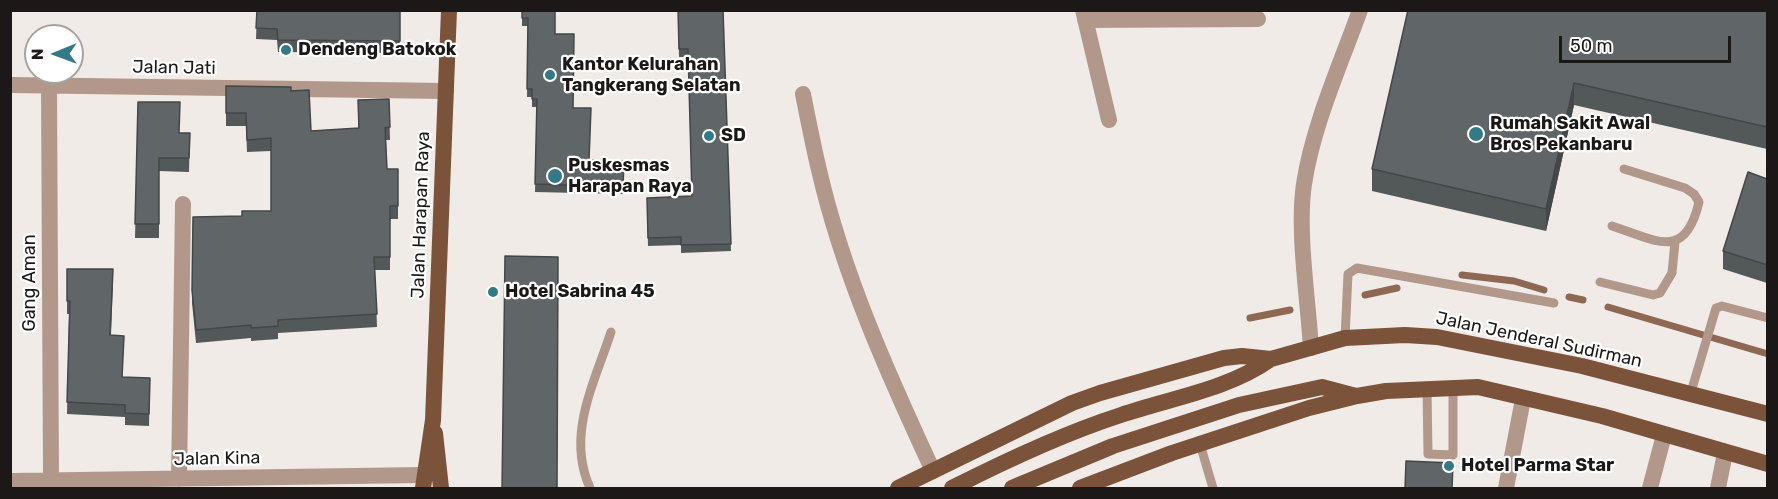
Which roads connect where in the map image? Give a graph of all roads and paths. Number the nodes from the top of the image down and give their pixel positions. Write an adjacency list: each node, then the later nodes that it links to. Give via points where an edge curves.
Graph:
1 (449, 10): 7 (main road, Jalan Harapan Raya)
2 (1360, 10): 19 (street, via 1328,98 1304,183 1302,209)
3 (1084, 15): 4 (street); 9 (street)
4 (1258, 19)
5 (10, 85): 6 (street, Jalan Jati)
6 (49, 86): 7 (street, Jalan Jati); 34 (street, Gang Aman)
7 (446, 91): 27 (main road, Jalan Harapan Raya)
8 (803, 94): 32 (street, via 819,172 847,264 890,378)
9 (1108, 120)
10 (1624, 169): 13 (lane, via 1694,194 1699,202 1693,227)
11 (183, 204): 33 (street)
12 (1612, 226): 13 (lane, via 1654,240)
13 (1675, 242): 14 (lane, via 1672,273 1660,293 1653,295)
14 (1600, 282)
15 (1554, 303): 18 (lane, via 1357,268 1348,274)
16 (1767, 318): 23 (lane, via 1722,306 1716,309)
17 (611, 332): 39 (lane, via 580,425 583,472)
18 (1345, 338): 19 (main road, Jalan Jenderal Sudirman); 23 (main road, Jalan Jenderal Sudirman, via 1405,334 1476,343)
19 (1311, 348): 20 (main road, Jalan Jenderal Sudirman)
20 (1271, 359): 32 (main road, Jalan Jenderal Sudirman, via 1232,356 1100,393 1049,413); 41 (main road, via 1230,382 1075,431)
21 (1453, 388): 22 (main road); 22 (lane, via 1453,455 1428,454); 25 (main road, via 1478,387)
22 (1428, 389): 24 (main road)
23 (1691, 392): 26 (main road, Jalan Jenderal Sudirman)
24 (1357, 396): 29 (main road); 42 (main road, via 1322,387 1239,405 1113,446)
25 (1523, 399): 28 (main road, via 1602,416); 45 (street)
26 (1767, 414)
27 (433, 420): 36 (main road, Jalan Harapan Raya); 38 (main road, Jalan Harapan Raya)
28 (1664, 435): 30 (main road); 46 (street)
29 (1200, 444): 43 (main road); 44 (lane)
30 (1725, 453): 31 (main road); 47 (street)
31 (1767, 464)
32 (933, 471): 40 (main road, Jalan Jenderal Sudirman)
33 (179, 479): 36 (street, Jalan Kina); 37 (street, Jalan Kina)
34 (51, 480): 35 (street, Jalan Kina); 37 (street, Jalan Kina)
35 (10, 481)
36 (423, 482)
37 (68, 485)
38 (441, 489)
39 (590, 489)
40 (898, 489)
41 (952, 489)
42 (1012, 489)
43 (1080, 489)
44 (1213, 489)
45 (1506, 489)
46 (1650, 489)
47 (1718, 489)

